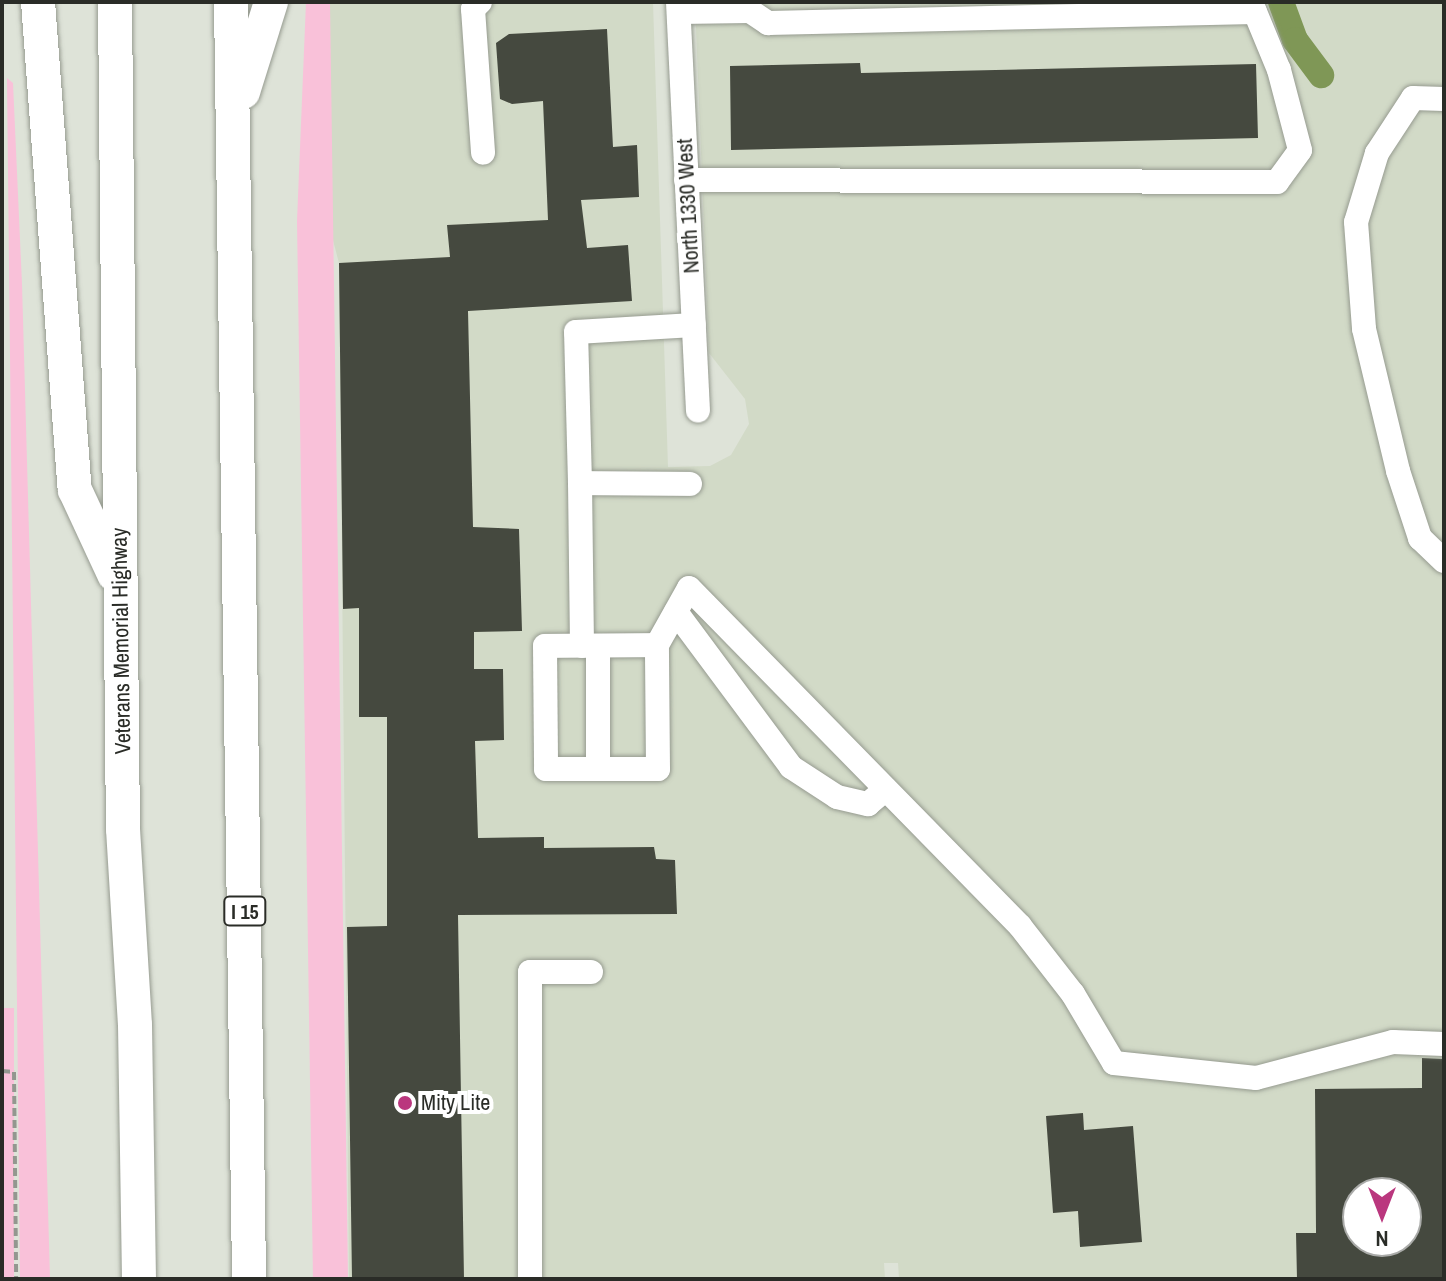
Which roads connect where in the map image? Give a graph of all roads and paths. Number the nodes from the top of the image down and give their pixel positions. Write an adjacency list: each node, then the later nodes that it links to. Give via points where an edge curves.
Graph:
1 (38, 2): 18 (highway, via 75,490)
2 (115, 2): 18 (highway, Veterans Memorial Highway)
3 (231, 2): 10 (highway, I 15)
4 (271, 2): 10 (highway)
5 (480, 2): 11 (street, via 473,9)
6 (678, 7): 7 (street); 12 (street, North 1330 West)
7 (754, 7): 8 (street, via 768,23)
8 (1253, 7): 12 (street, via 1279,70 1300,150 1277,182)
9 (1444, 99): 17 (street, via 1413,98 1377,153 1356,222 1364,329 1398,471 1420,538)
10 (235, 119): 29 (highway, I 15)
11 (483, 153)
12 (686, 180): 13 (street, North 1330 West)
13 (694, 325): 14 (street, North 1330 West); 15 (street, via 576,332)
14 (698, 411)
15 (580, 483): 16 (street); 21 (street)
16 (690, 484)
17 (1444, 561)
18 (120, 585): 28 (highway, Veterans Memorial Highway)
19 (676, 612): 20 (street); 23 (street, via 791,767 837,797 868,804); 23 (street, via 689,588)
20 (657, 645): 21 (street); 22 (street, via 658,769)
21 (590, 646): 22 (street); 22 (street, via 545,646 546,769)
22 (598, 769)
23 (886, 789): 25 (street, via 1020,926 1073,994 1114,1063 1256,1078 1393,1042)
24 (591, 972): 30 (street, via 530,972)
25 (1444, 1044)
26 (2, 1071): 27 (path, via 14,1072)
27 (16, 1279)
28 (139, 1279)
29 (249, 1279)
30 (530, 1279)

